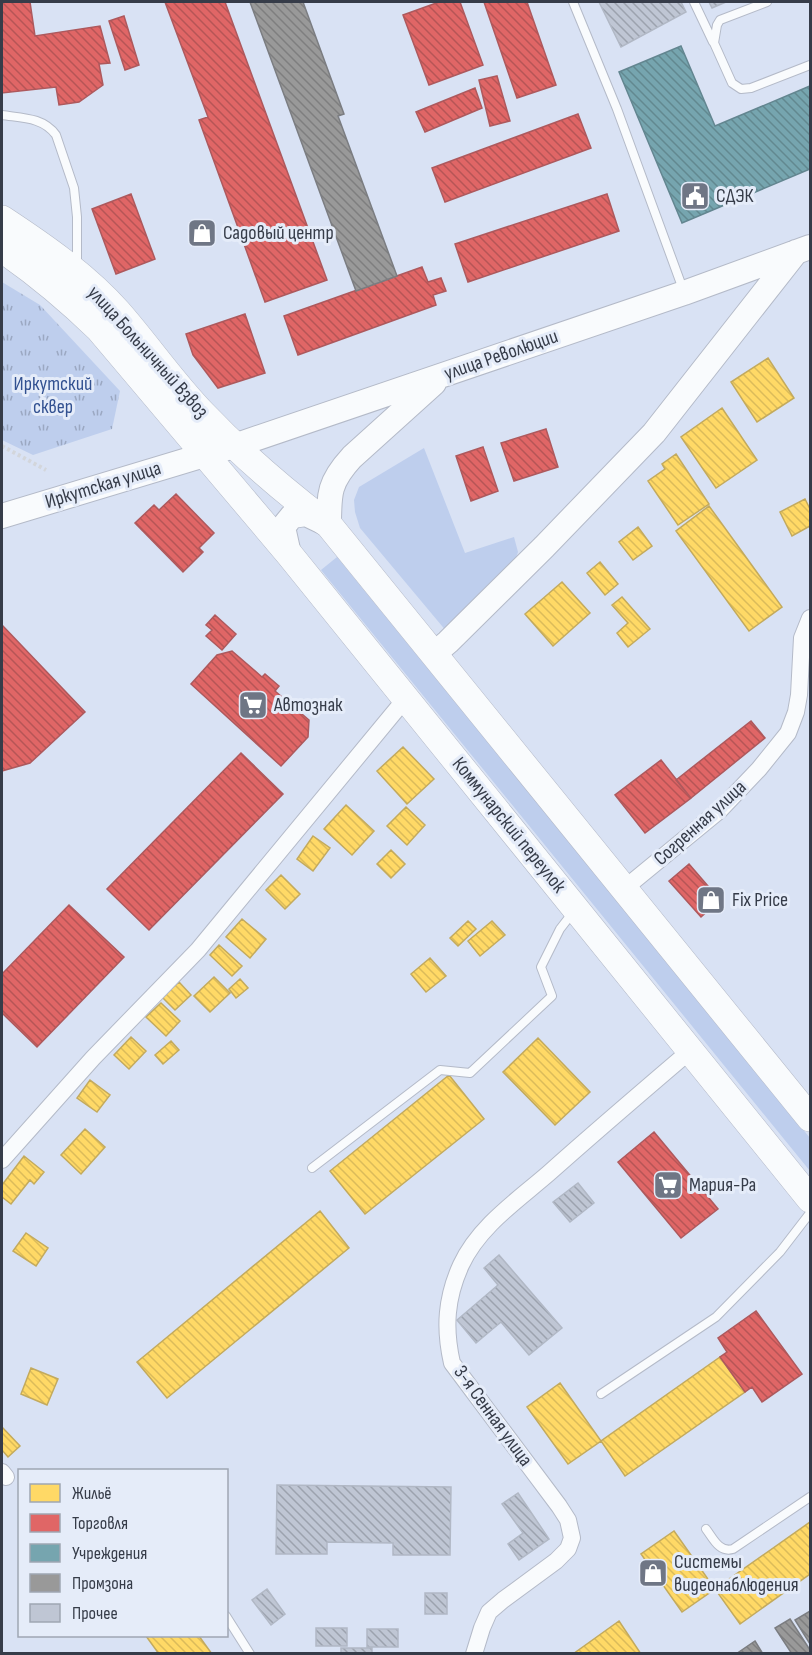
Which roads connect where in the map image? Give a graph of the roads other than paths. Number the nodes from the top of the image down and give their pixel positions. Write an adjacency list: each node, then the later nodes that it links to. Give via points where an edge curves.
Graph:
1 (573, 2): 11 (lane)
2 (694, 2): 4 (lane)
3 (767, 2): 4 (lane, via 720,20 715,32)
4 (716, 47): 5 (lane, via 732,83 741,89)
5 (810, 65)
6 (2, 115): 10 (lane, via 40,122 56,135 74,188)
7 (2, 219): 10 (main road, улица Больничный Взвоз)
8 (2, 249): 14 (main road, улица Больничный Взвоз, via 66,297 99,329)
9 (803, 250): 11 (main road, улица Революции); 19 (main road, улица Революции, via 654,434)
10 (78, 273): 13 (main road, улица Больничный Взвоз, via 117,311)
11 (684, 293): 12 (main road, улица Революции)
12 (442, 375): 13 (main road, улица Революции); 16 (main road, via 340,469 331,486)
13 (234, 446): 14 (main road, улица Революции); 16 (main road)
14 (204, 454): 15 (main road, Иркутская улица); 17 (main road, Коммунарский переулок)
15 (2, 516)
16 (329, 525): 17 (main road, via 306,514 292,516 283,527); 19 (main road)
17 (290, 554): 20 (main road, Коммунарский переулок)
18 (810, 618): 21 (street, Согренная улица, via 802,638 799,695 788,733 720,810)
19 (434, 654): 21 (main road)
20 (406, 698): 22 (main road, Коммунарский переулок); 25 (street, via 198,950 93,1058)
21 (625, 888): 24 (main road)
22 (576, 909): 23 (main road, Коммунарский переулок); 26 (lane, via 560,929 541,967 552,996 470,1073 440,1070)
23 (691, 1050): 27 (main road, Коммунарский переулок); 34 (street, 3-я Сенная улица, via 479,1236 451,1290 446,1320 452,1363 559,1506 568,1520 572,1538 556,1561 489,1612)
24 (810, 1118)
25 (2, 1160)
26 (312, 1168)
27 (810, 1198)
28 (810, 1213): 29 (lane, via 780,1252 716,1317)
29 (602, 1394)
30 (810, 1497): 31 (lane, via 727,1551)
31 (706, 1529)
32 (228, 1619): 33 (lane)
33 (250, 1653)
34 (474, 1653)

